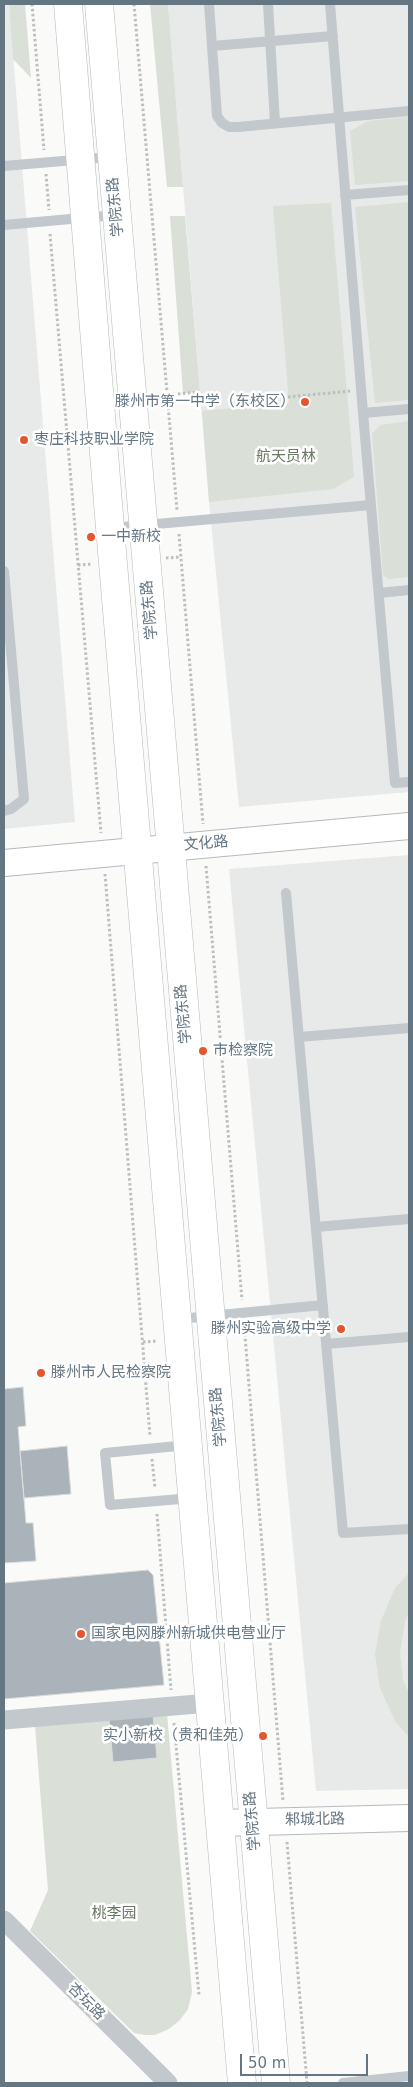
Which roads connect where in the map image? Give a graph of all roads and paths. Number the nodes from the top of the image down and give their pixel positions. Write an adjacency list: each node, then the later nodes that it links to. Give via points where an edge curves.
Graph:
1 (32, 4): 16 (path)
2 (68, 4): 15 (main road, 学院东路)
3 (100, 4): 14 (main road, 学院东路)
4 (134, 4): 26 (path)
5 (209, 4): 10 (lane)
6 (268, 4): 9 (lane)
7 (330, 4): 8 (lane)
8 (333, 36): 9 (lane); 12 (lane)
9 (271, 41): 10 (lane); 13 (lane)
10 (212, 46): 13 (lane, via 217,116 222,123 238,127)
11 (409, 111): 12 (lane)
12 (339, 117): 13 (lane); 19 (lane)
13 (275, 123)
14 (112, 157): 15 (lane); 20 (main road, 学院东路)
15 (81, 159): 16 (lane); 21 (main road, 学院东路)
16 (45, 162): 17 (lane); 22 (path)
17 (4, 166)
18 (409, 190): 19 (lane)
19 (345, 195): 24 (lane)
20 (117, 214): 21 (lane); 28 (main road, 学院东路)
21 (85, 218): 22 (lane); 34 (main road, 学院东路)
22 (49, 220): 23 (lane); 45 (path)
23 (4, 224)
24 (362, 390): 27 (path); 30 (lane)
25 (200, 392): 26 (path)
26 (167, 395): 28 (path); 32 (path)
27 (288, 396)
28 (133, 398): 33 (main road, 学院东路)
29 (409, 409): 30 (lane)
30 (363, 413): 31 (lane)
31 (372, 505): 32 (lane); 37 (lane)
32 (178, 522): 33 (lane); 42 (path)
33 (142, 526): 34 (lane); 43 (main road, 学院东路)
34 (110, 528): 44 (main road, 学院东路)
35 (4, 571): 38 (lane)
36 (409, 590): 37 (lane)
37 (379, 593): 39 (lane, via 395,783)
38 (5, 598): 40 (lane, via 24,799)
39 (409, 782)
40 (4, 811)
41 (409, 826): 42 (street, 文化路)
42 (204, 844): 43 (street, 文化路); 53 (path)
43 (170, 847): 44 (street, 文化路); 54 (main road, 学院东路)
44 (137, 850): 45 (street, 文化路); 55 (main road, 学院东路)
45 (103, 853): 46 (street, 文化路); 59 (path)
46 (4, 863)
47 (286, 893): 49 (lane)
48 (409, 1028): 49 (lane)
49 (299, 1038): 51 (lane)
50 (409, 1219): 51 (lane)
51 (316, 1226): 52 (lane)
52 (322, 1305): 53 (lane); 57 (lane)
53 (243, 1312): 54 (lane); 67 (path)
54 (210, 1316): 55 (lane); 68 (main road, 学院东路)
55 (178, 1319): 58 (main road, 学院东路)
56 (409, 1338): 57 (lane)
57 (326, 1344): 62 (lane, via 343,1533)
58 (189, 1445): 59 (lane); 60 (main road, 学院东路)
59 (152, 1449): 61 (path); 61 (lane, via 106,1453 110,1505)
60 (193, 1498): 61 (lane); 63 (main road, 学院东路)
61 (156, 1502): 64 (path)
62 (409, 1529)
63 (210, 1703): 64 (street); 69 (main road, 学院东路)
64 (173, 1707): 65 (street); 71 (path)
65 (4, 1720)
66 (409, 1818): 67 (street, 邾城北路)
67 (285, 1821): 68 (street, 邾城北路); 76 (path)
68 (253, 1822): 69 (street, 邾城北路); 75 (main road, 学院东路)
69 (220, 1823): 74 (main road, 学院东路)
70 (4, 1920): 73 (street, 杏坛路)
71 (199, 1995)
72 (409, 2076): 77 (lane)
73 (168, 2083)
74 (242, 2083)
75 (276, 2083)
76 (307, 2083)
77 (343, 2083)

